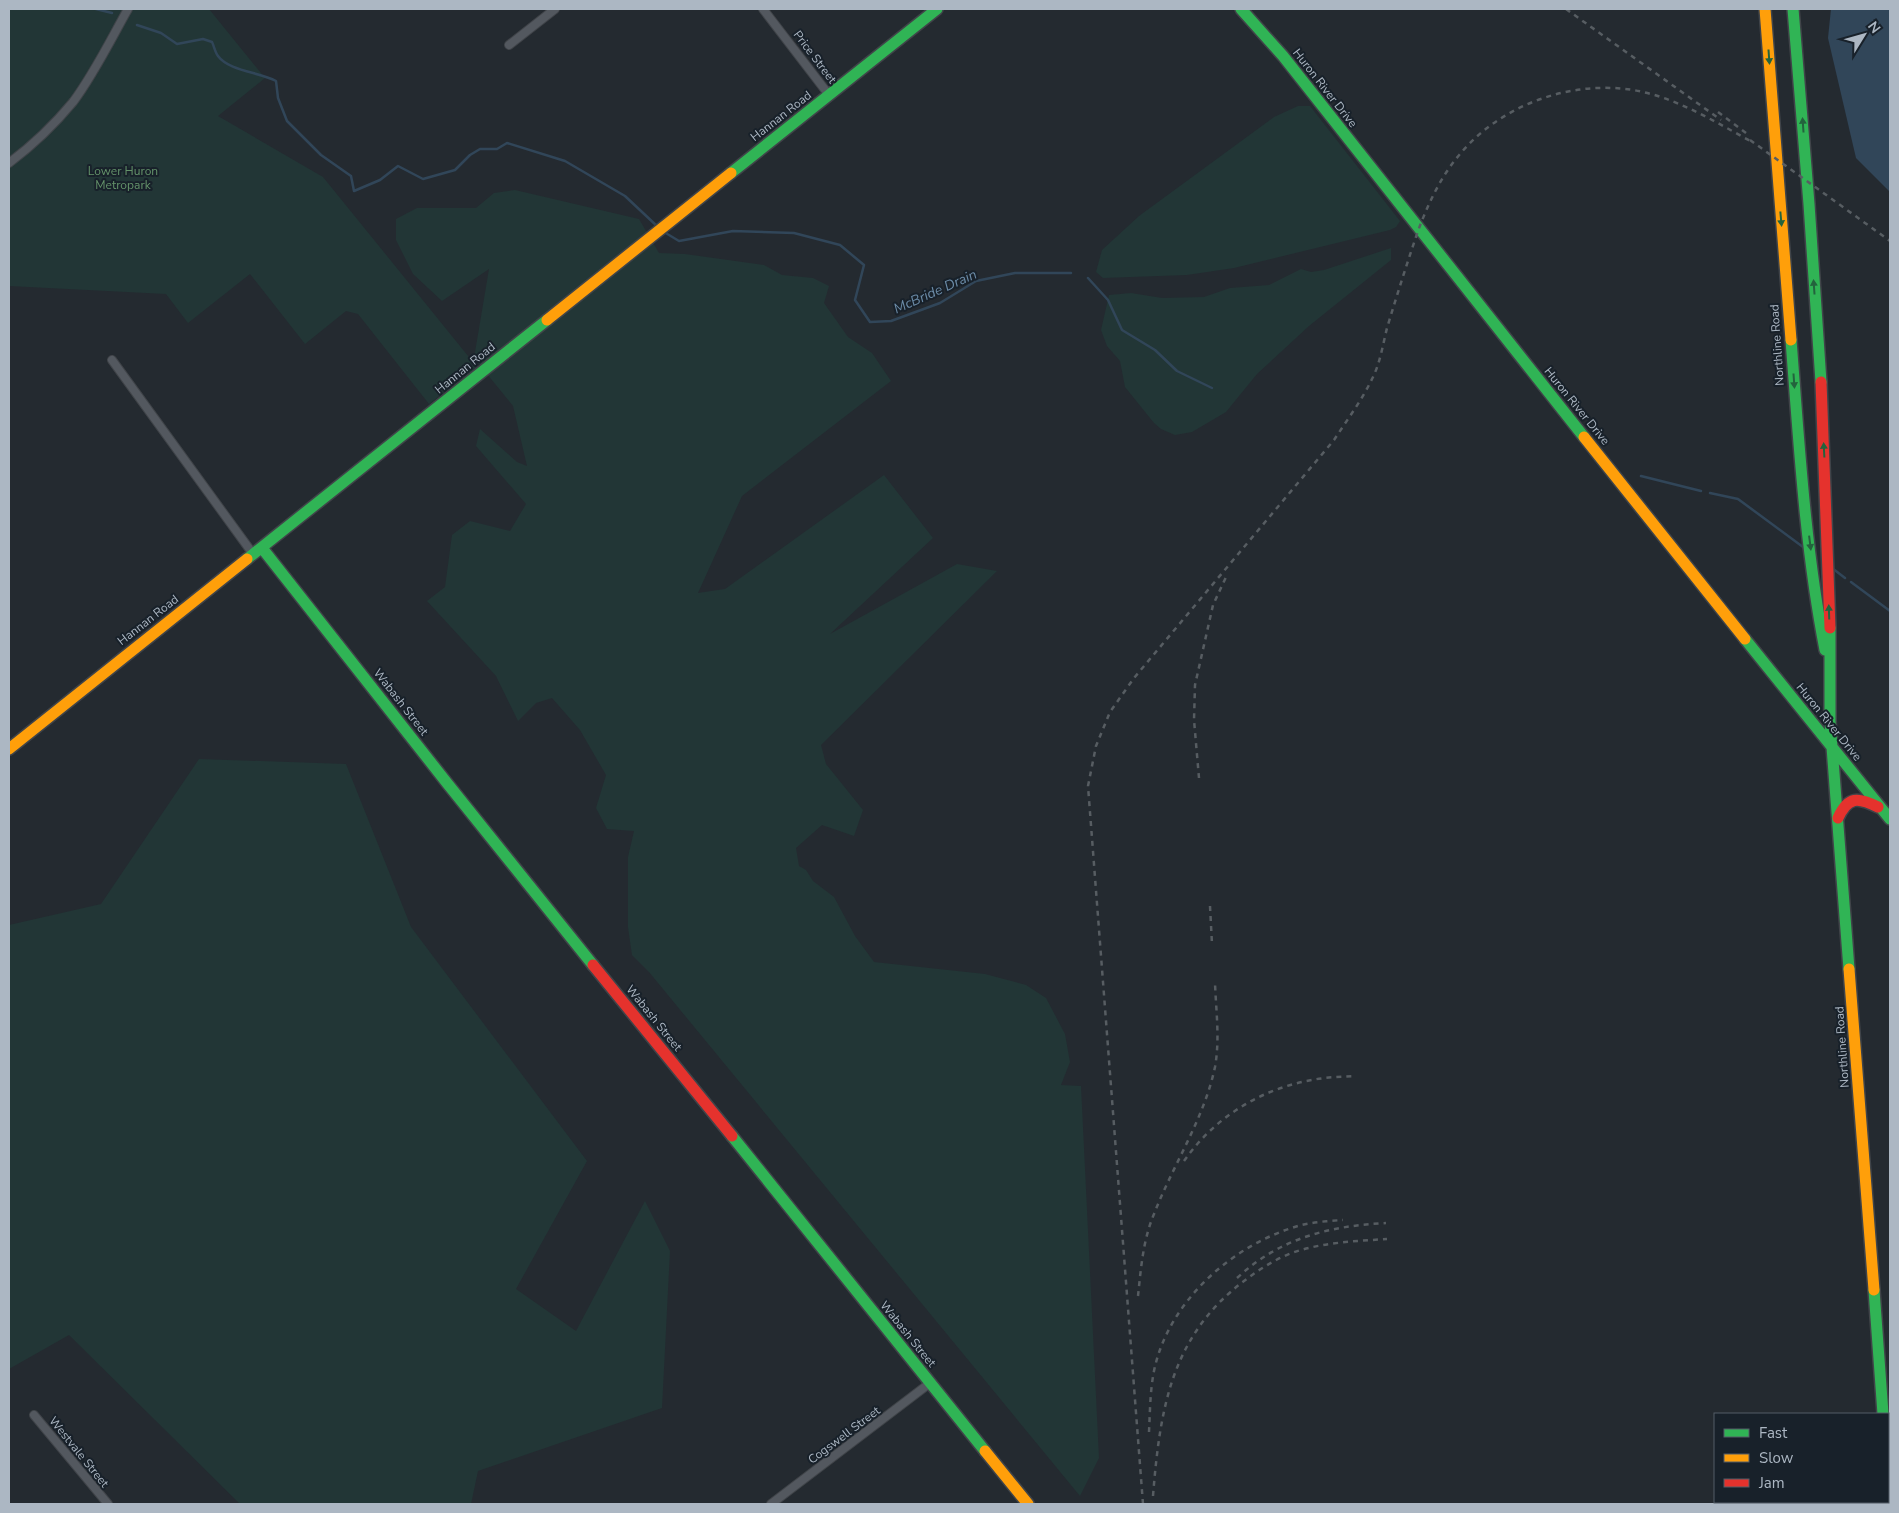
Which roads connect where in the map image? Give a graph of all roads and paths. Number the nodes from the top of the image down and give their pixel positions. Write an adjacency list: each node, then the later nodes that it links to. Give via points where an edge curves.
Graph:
1 (128, 9): 10 (street, via 73,101 49,128)
2 (554, 9): 8 (street)
3 (763, 9): 9 (street, Price Street)
4 (937, 9): 9 (street, Hannan Road)
5 (1242, 9): 14 (street, Huron River Drive, via 1283,56)
6 (1765, 9): 13 (street, Northline Road, one-way to 13, via 1801,469 1819,619)
7 (1793, 9): 13 (street, Northline Road, one-way to 7, via 1824,449 1809,198)
8 (508, 45)
9 (830, 95): 12 (street, Hannan Road)
10 (9, 163)
11 (112, 360): 12 (street, Wabash Street)
12 (257, 551): 15 (street, Hannan Road); 18 (street, Wabash Street)
13 (1831, 678): 14 (street, Northline Road)
14 (1832, 747): 16 (street, Huron River Drive); 17 (street, Northline Road)
15 (9, 748)
16 (1887, 815): 17 (street, via 1858,798 1843,807)
17 (1838, 819): 19 (street, Northline Road)
18 (930, 1383): 24 (street, Cogswell Street); 25 (street, Wabash Street)
19 (1884, 1413)
20 (34, 1414): 23 (street, Westvale Street)
21 (1889, 1486): 22 (street)
22 (1890, 1502)
23 (108, 1504)
24 (771, 1504)
25 (1028, 1504)

